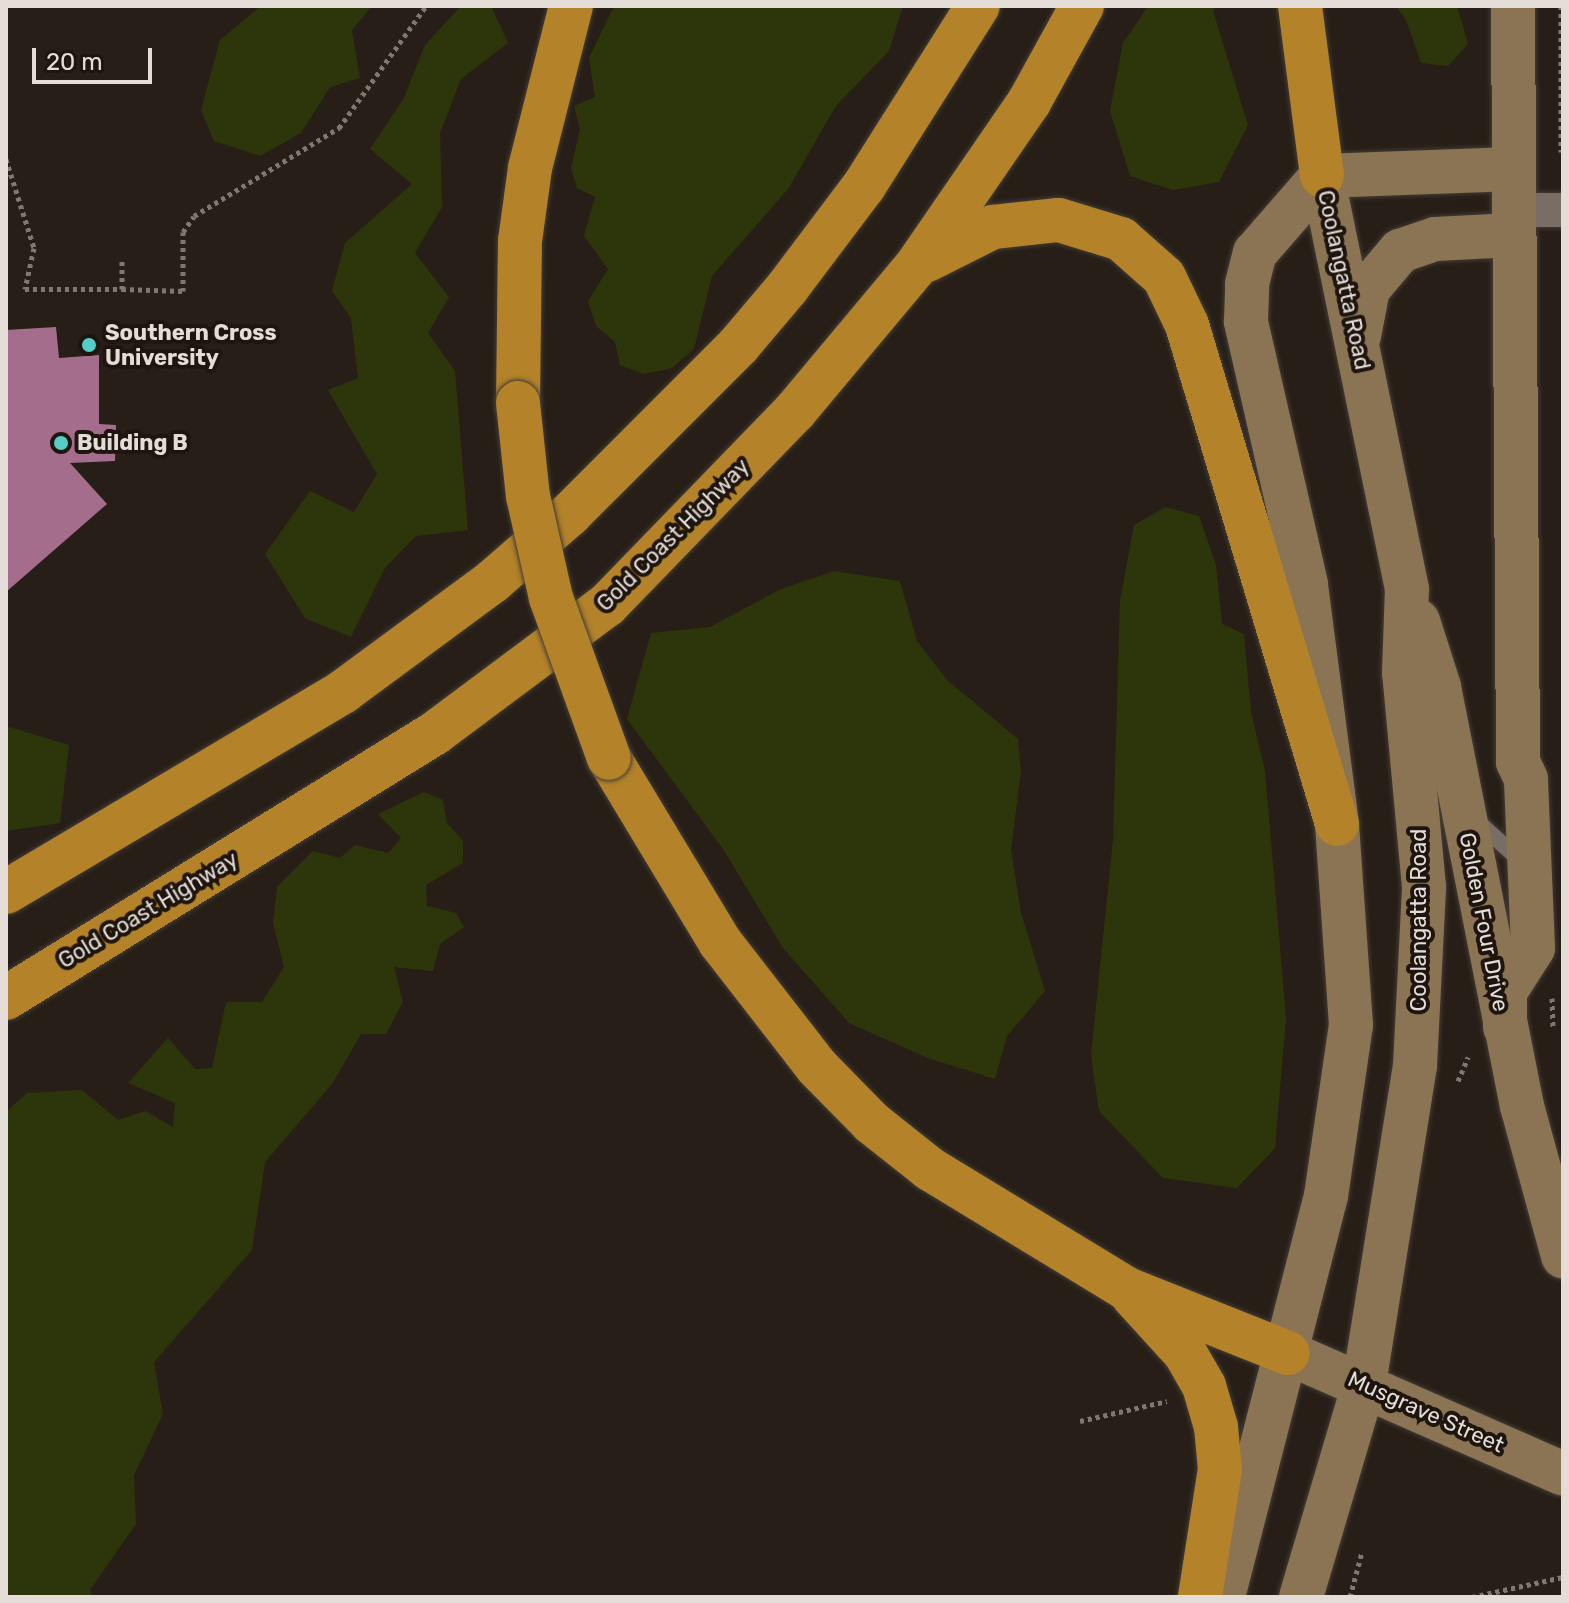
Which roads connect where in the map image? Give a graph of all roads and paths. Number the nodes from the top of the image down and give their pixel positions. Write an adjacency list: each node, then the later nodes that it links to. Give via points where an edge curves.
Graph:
1 (426, 6): 15 (path, via 339,128 194,216 183,232 183,291)
2 (571, 6): 25 (highway, bridge, via 541,109 528,183 518,284 518,403 528,496 551,598 609,758 687,892 817,1067 872,1123 930,1169)
3 (978, 6): 21 (highway, via 864,186 787,288 738,346 570,514 493,581 344,691)
4 (1082, 6): 14 (highway, Gold Coast Highway, via 1029,102)
5 (1300, 6): 10 (highway)
6 (1513, 6): 11 (main road)
7 (1561, 6): 8 (path)
8 (1561, 152)
9 (6, 159): 15 (path, via 34,248 25,289)
10 (1322, 176): 11 (main road); 16 (main road, Coolangatta Road); 19 (main road, Coolangatta Road, via 1255,253 1246,321 1306,584)
11 (1513, 205): 12 (street); 16 (main road, via 1408,246 1392,258 1364,299); 20 (main road, via 1518,762 1526,779)
12 (1563, 210)
13 (122, 261): 15 (path)
14 (917, 265): 19 (highway, via 993,227 1059,220 1121,239 1164,277 1187,325); 22 (highway, Gold Coast Highway, via 795,411 607,605 435,733)
15 (122, 289)
16 (1361, 366): 17 (main road, Coolangatta Road)
17 (1407, 589): 18 (main road, Golden Four Drive, via 1439,687); 27 (main road, Coolangatta Road, via 1404,673 1418,783 1423,974 1413,1081)
18 (1462, 807): 20 (lane); 23 (main road, Golden Four Drive)
19 (1337, 824): 26 (main road, Coolangatta Road, via 1351,1025 1326,1196)
20 (1530, 871): 23 (main road, via 1533,948 1505,992)
21 (6, 892)
22 (6, 998)
23 (1505, 1027): 24 (main road, Golden Four Drive)
24 (1563, 1256)
25 (1127, 1289): 26 (highway); 32 (highway, via 1185,1353 1204,1386 1216,1427 1220,1469)
26 (1288, 1353): 27 (main road, Musgrave Street); 33 (main road, Coolangatta Road)
27 (1364, 1384): 30 (main road, Musgrave Street); 34 (main road, Coolangatta Road)
28 (1180, 1398): 29 (path)
29 (1080, 1421)
30 (1563, 1474)
31 (1563, 1577): 35 (path)
32 (1200, 1597)
33 (1223, 1597)
34 (1301, 1597)
35 (1472, 1597)

